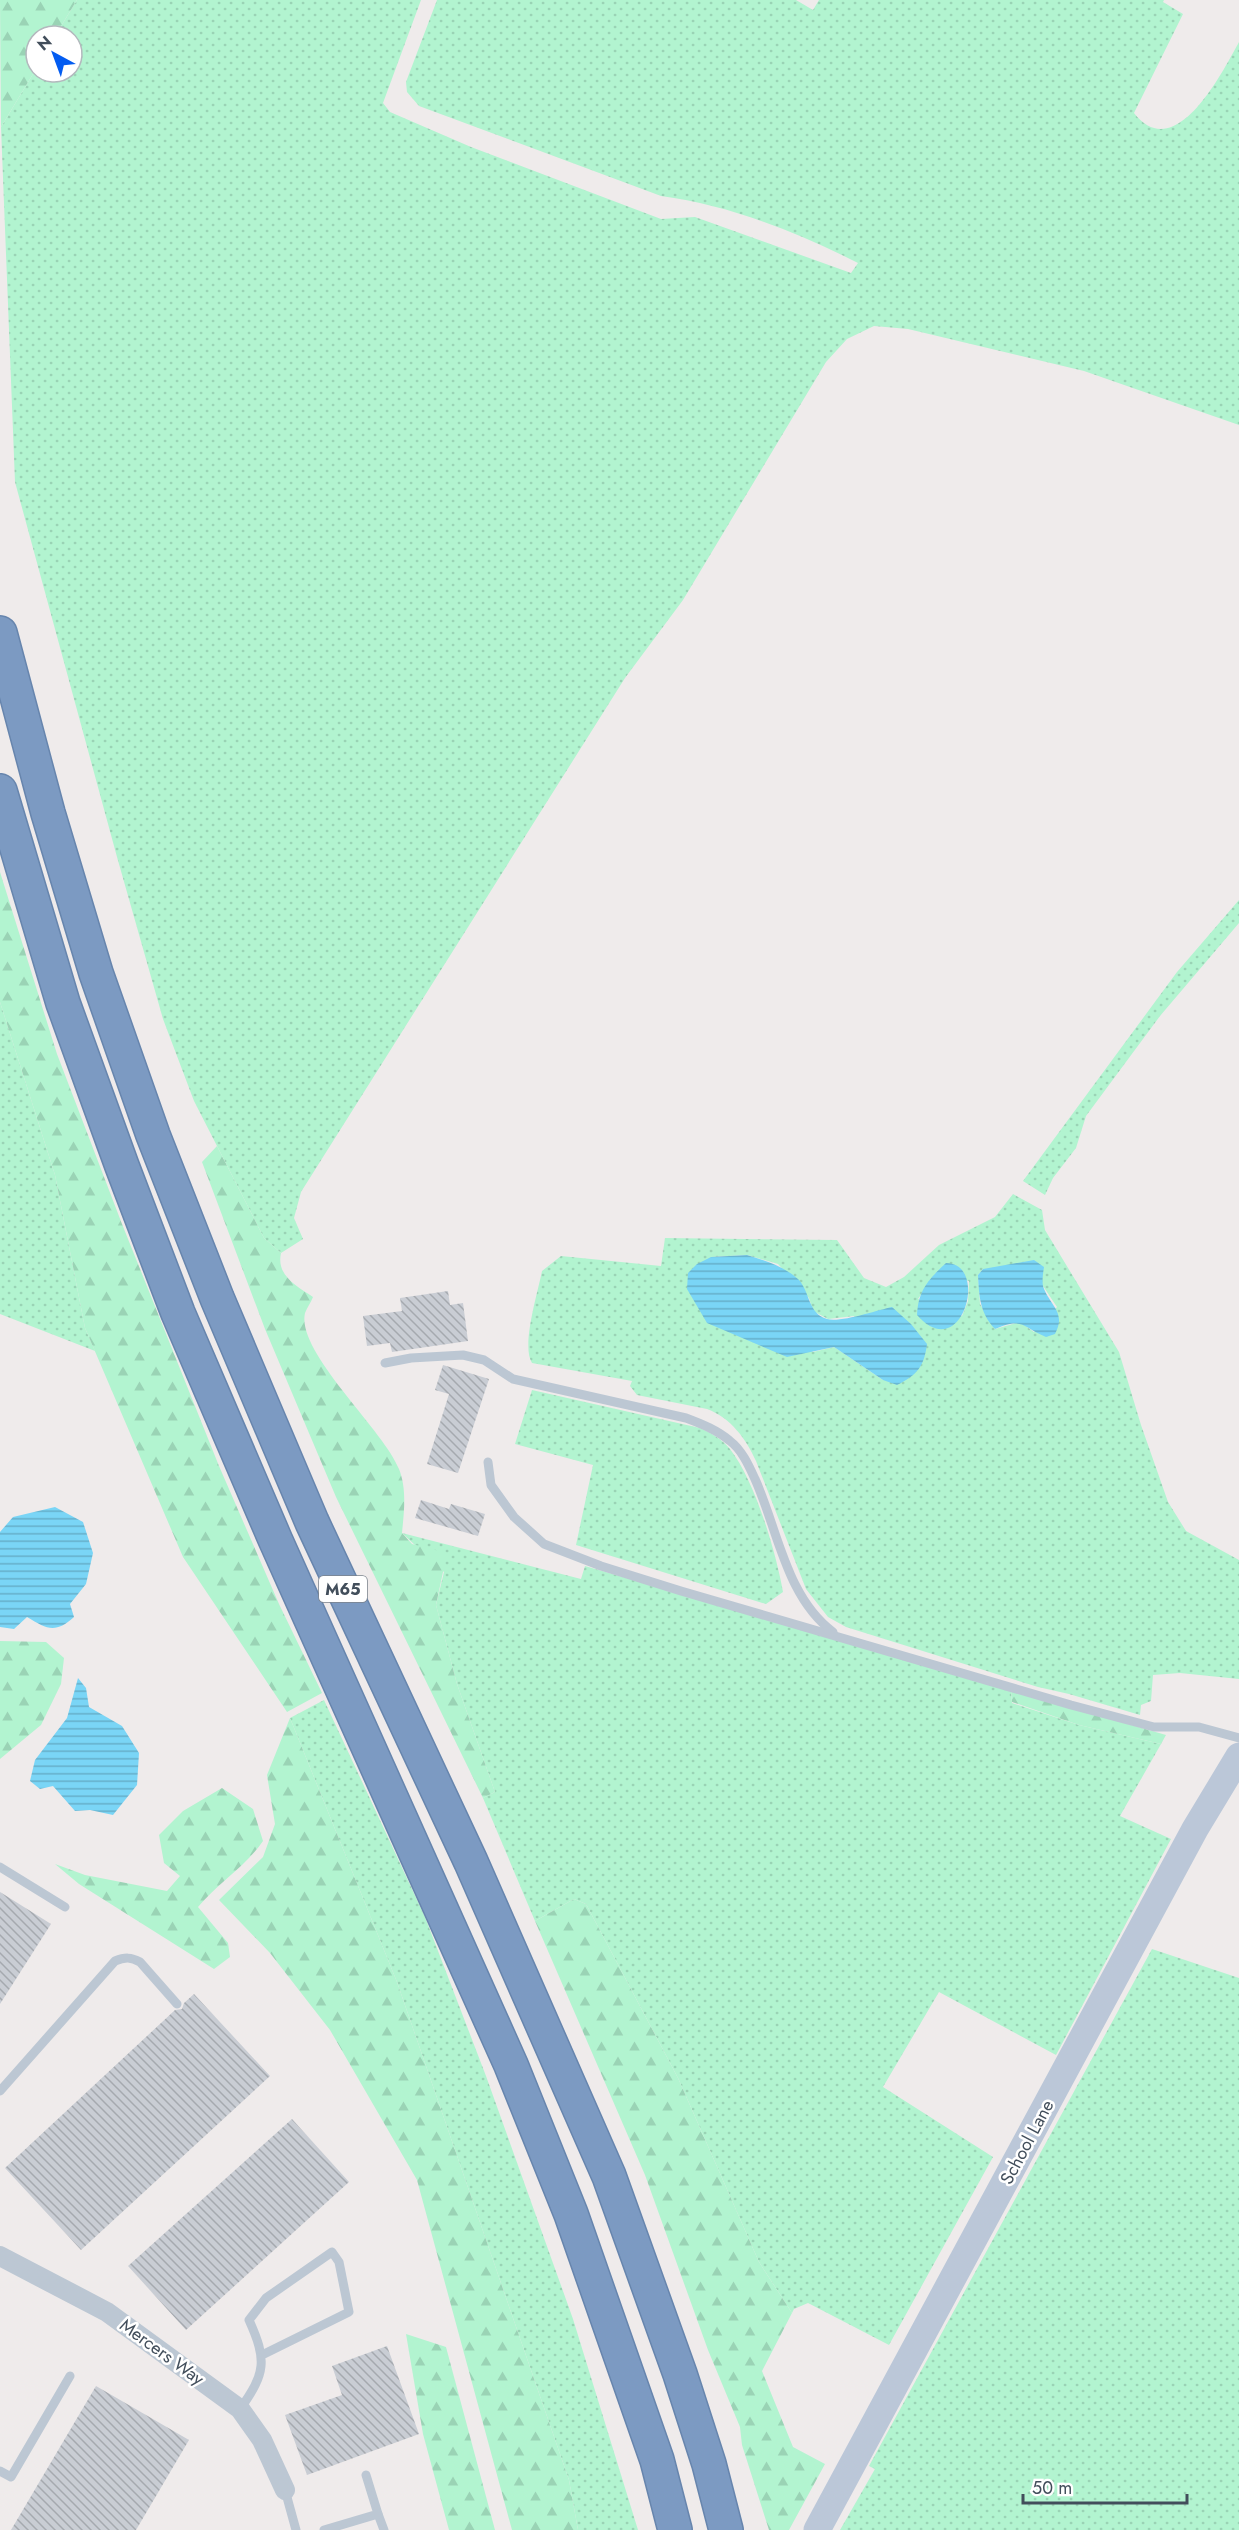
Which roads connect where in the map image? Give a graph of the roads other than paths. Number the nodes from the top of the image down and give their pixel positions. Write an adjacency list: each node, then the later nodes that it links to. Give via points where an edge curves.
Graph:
1 (0, 633): 24 (highway, M65, via 96,974 153,1135 216,1298 312,1522 471,1862 609,2176 680,2374)
2 (0, 791): 23 (highway, M65, via 63,1003 178,1313 511,2065 571,2214 657,2460)
3 (385, 1363): 5 (lane, via 464,1355 484,1360 513,1379 686,1418 713,1428 732,1442 747,1463 796,1586 812,1612)
4 (488, 1462): 5 (lane, via 491,1485 514,1517 544,1544 601,1566)
5 (839, 1637): 6 (lane, via 1154,1727 1199,1727)
6 (1239, 1738)
7 (1239, 1755): 25 (main road, School Lane)
8 (0, 1867): 9 (lane)
9 (65, 1907)
10 (177, 2004): 11 (lane, via 140,1962 115,1960)
11 (0, 2091)
12 (0, 2256): 15 (street, Mercers Way, via 107,2312)
13 (262, 2355): 13 (lane, via 249,2320 266,2298 332,2252 339,2262 350,2312); 15 (lane, via 255,2389)
14 (70, 2376): 16 (lane, via 11,2477)
15 (240, 2409): 18 (street, Mercers Way, via 262,2440)
16 (0, 2470)
17 (366, 2475): 19 (lane)
18 (285, 2490): 20 (lane)
19 (378, 2514): 21 (lane); 22 (lane)
20 (296, 2530)
21 (324, 2530)
22 (384, 2530)
23 (675, 2530)
24 (726, 2530)
25 (817, 2530)

